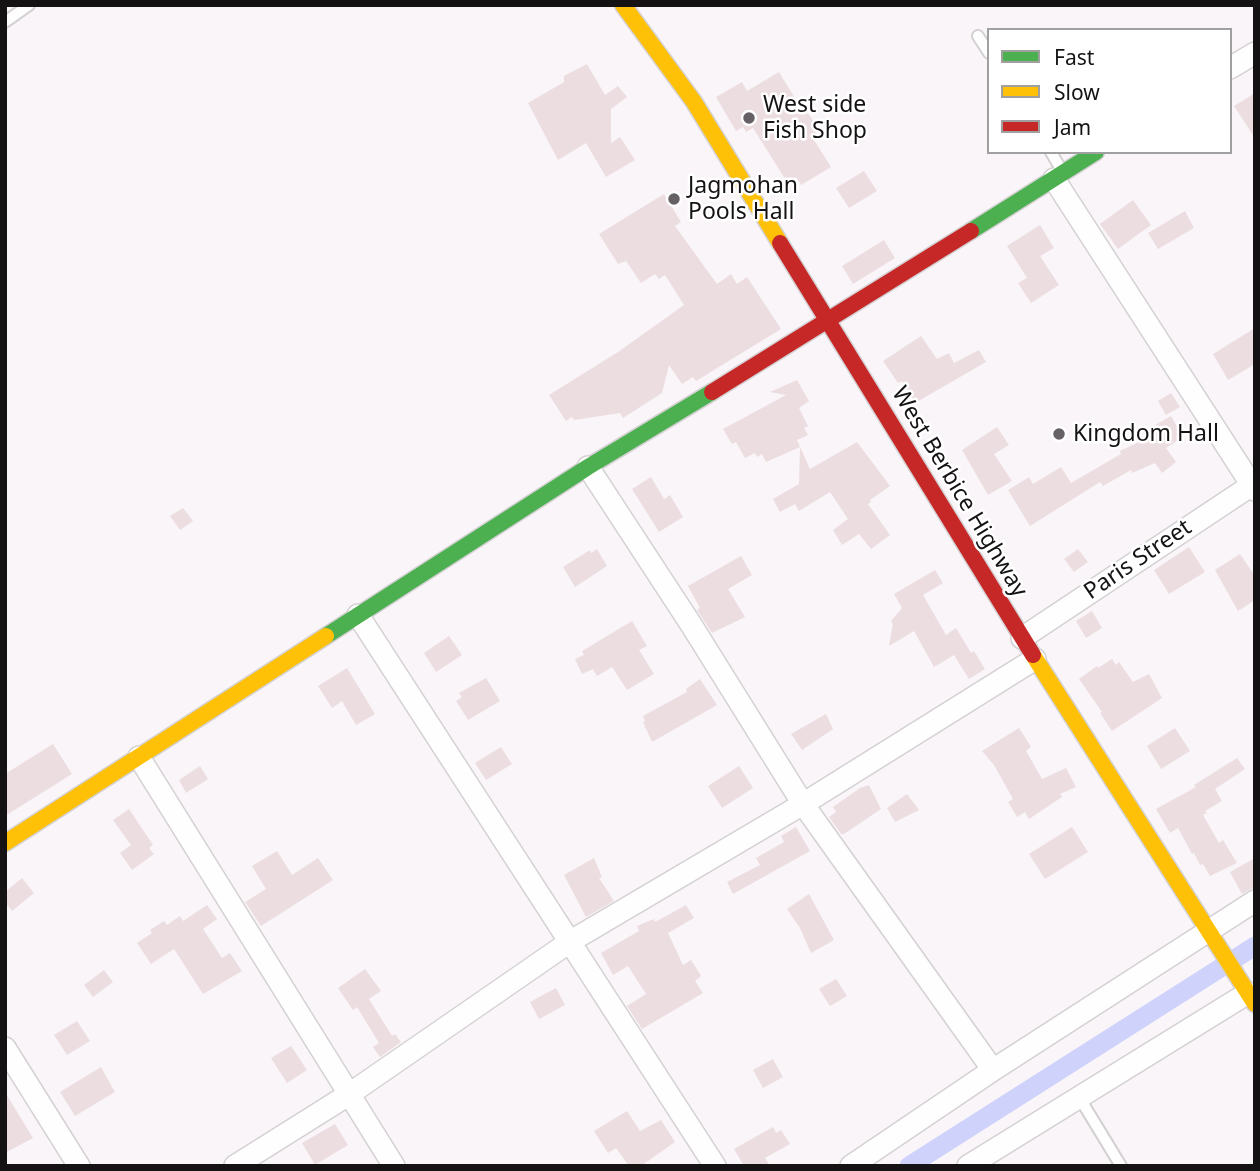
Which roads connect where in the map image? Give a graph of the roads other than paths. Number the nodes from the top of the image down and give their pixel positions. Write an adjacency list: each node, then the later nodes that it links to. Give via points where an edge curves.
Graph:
1 (29, 5): 3 (lane)
2 (622, 5): 11 (street, West Berbice Highway, via 694,102)
3 (5, 22)
4 (978, 36): 5 (lane)
5 (987, 50)
6 (1255, 53): 7 (street)
7 (1232, 67)
8 (1052, 154): 10 (lane)
9 (1093, 154): 10 (street)
10 (1059, 176): 11 (street); 13 (street)
11 (828, 320): 12 (street); 15 (street, West Berbice Highway)
12 (587, 467): 14 (street); 18 (street)
13 (1254, 486): 15 (street, Paris Street)
14 (358, 615): 17 (street); 22 (street)
15 (1022, 638): 16 (street, West Berbice Highway)
16 (1035, 659): 18 (street); 21 (street, West Berbice Highway)
17 (139, 757): 19 (street); 26 (street)
18 (803, 804): 22 (street); 25 (street)
19 (5, 843)
20 (1255, 901): 21 (street)
21 (1208, 931): 23 (street, West Berbice Highway); 25 (street)
22 (571, 941): 26 (street); 31 (street)
23 (1251, 998): 27 (street)
24 (5, 1048): 28 (street)
25 (993, 1070): 32 (street)
26 (348, 1095): 29 (street); 30 (street)
27 (1078, 1097): 33 (street); 34 (lane)
28 (79, 1166)
29 (235, 1166)
30 (394, 1166)
31 (715, 1166)
32 (851, 1166)
33 (968, 1166)
34 (1121, 1166)

